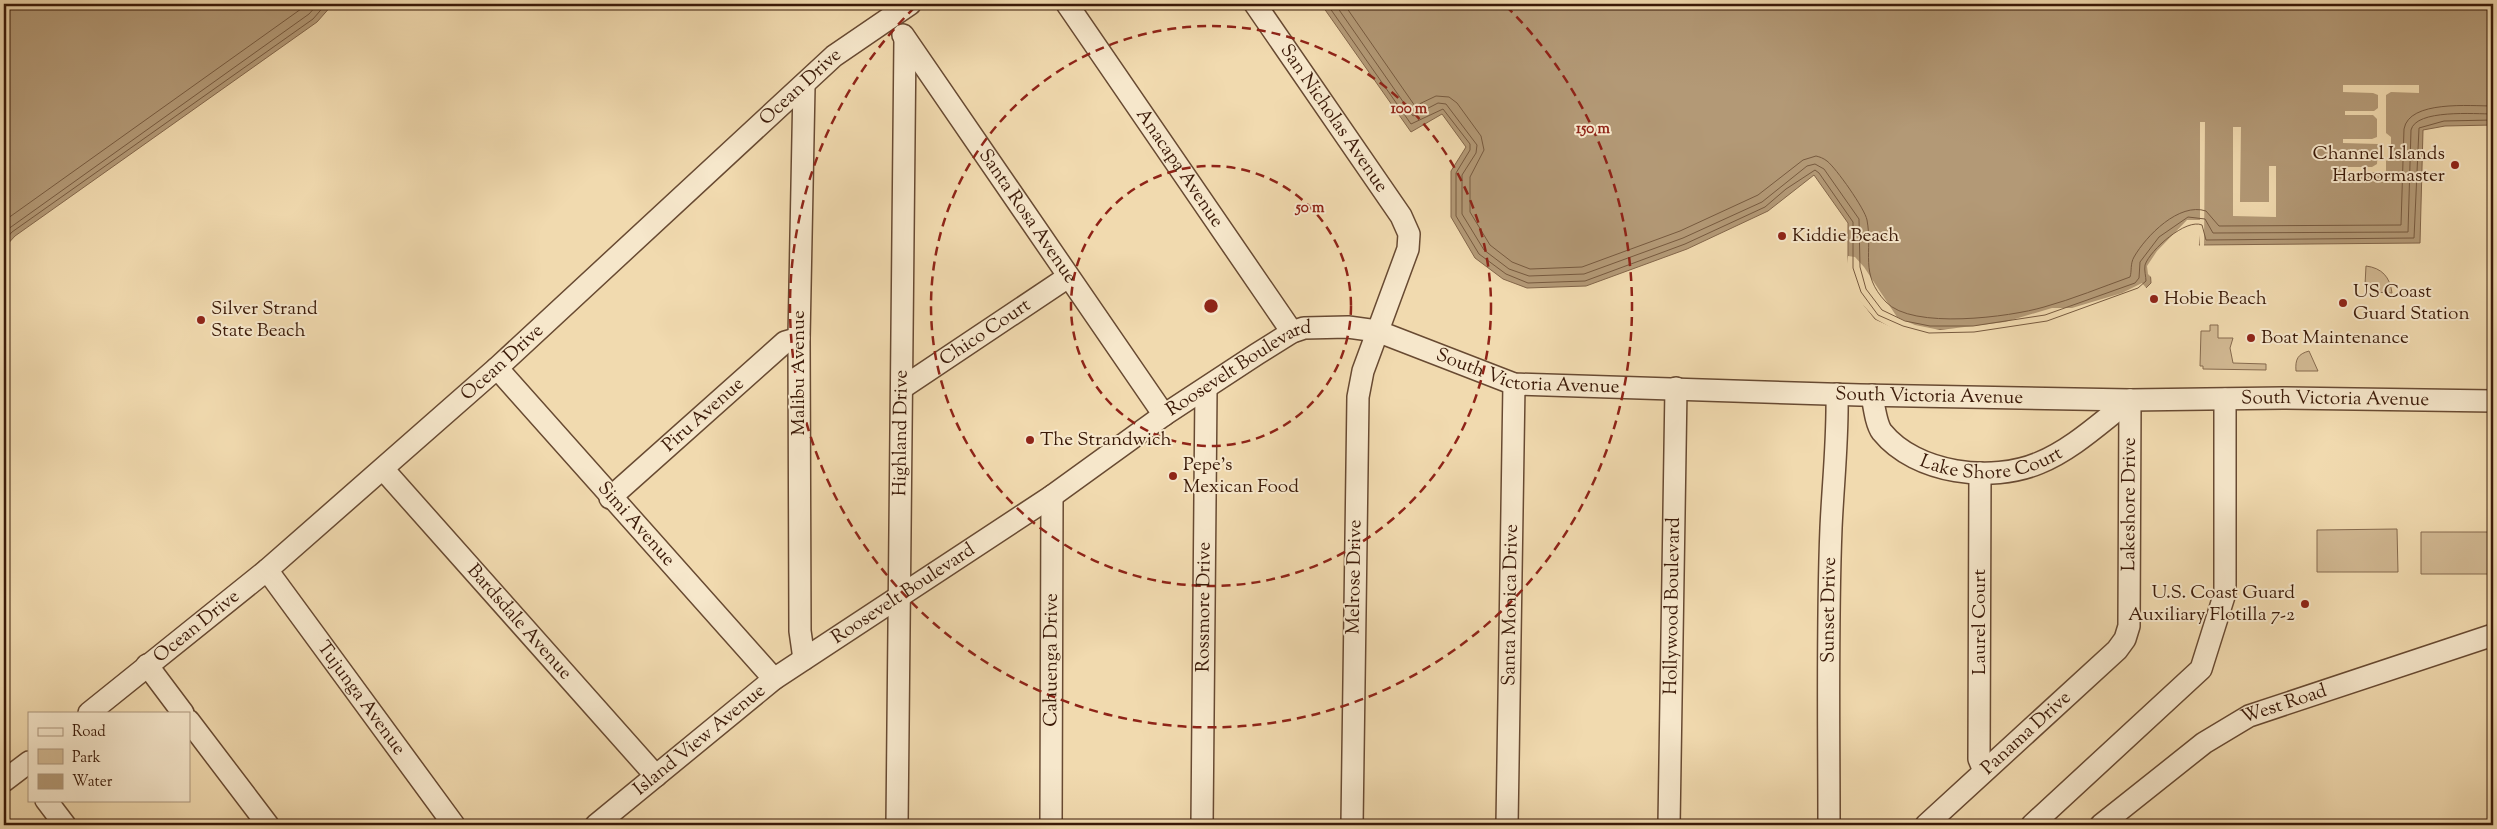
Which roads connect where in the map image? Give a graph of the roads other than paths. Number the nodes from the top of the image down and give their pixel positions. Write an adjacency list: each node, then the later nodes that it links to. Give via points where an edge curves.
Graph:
1 (910, 4): 4 (street, Ocean Drive)
2 (1067, 4): 8 (street, Anacapa Avenue)
3 (1256, 4): 9 (street, San Nicholas Avenue, via 1402,216 1409,234 1402,270)
4 (891, 16): 5 (street, Santa Rosa Avenue); 6 (street, Ocean Drive, via 834,56)
5 (905, 39): 7 (street, Santa Rosa Avenue); 13 (street, Highland Drive)
6 (804, 86): 10 (street, Malibu Avenue); 11 (street, Ocean Drive)
7 (1068, 277): 13 (street, Chico Court); 21 (street, Santa Rosa Avenue)
8 (1292, 332): 9 (street, Roosevelt Boulevard, via 1326,327); 15 (street, Roosevelt Boulevard)
9 (1377, 332): 12 (street, South Victoria Avenue); 48 (street, Melrose Drive, via 1358,397)
10 (799, 338): 25 (street, Piru Avenue, via 785,342); 30 (street, Malibu Avenue, via 800,631)
11 (497, 368): 22 (street, Ocean Drive); 25 (street, Simi Avenue)
12 (1514, 384): 14 (street, South Victoria Avenue); 49 (street, Santa Monica Drive)
13 (902, 388): 27 (street, Highland Drive)
14 (1676, 388): 16 (street, South Victoria Avenue); 50 (street, Hollywood Boulevard)
15 (1206, 389): 21 (street, Roosevelt Boulevard); 47 (street, Rossmore Drive)
16 (1837, 394): 17 (street, South Victoria Avenue); 51 (street, Sunset Drive, via 1829,621)
17 (1872, 395): 19 (street, South Victoria Avenue); 23 (street, Lake Shore Court, via 1881,430 1897,447 1934,464)
18 (2225, 399): 19 (street, South Victoria Avenue); 20 (street, South Victoria Avenue); 53 (street, via 2225,593 2202,669)
19 (2130, 400): 23 (street, Lake Shore Court, via 2076,442 2039,463 2014,470); 29 (street, Lakeshore Drive, via 2129,626)
20 (2493, 401)
21 (1164, 415): 24 (street, Roosevelt Boulevard)
22 (383, 469): 26 (street, Ocean Drive); 38 (street, Bardsdale Avenue)
23 (1980, 473): 37 (street, Laurel Court, via 1979,759)
24 (1052, 496): 27 (street, Roosevelt Boulevard); 46 (street, Cahuenga Drive)
25 (610, 498): 32 (street, Simi Avenue)
26 (267, 570): 31 (street, Ocean Drive); 43 (street, Tujunga Avenue)
27 (900, 597): 30 (street, Roosevelt Boulevard); 45 (street, Highland Drive)
28 (2493, 635): 54 (street, West Road, via 2249,716 2204,743)
29 (2125, 639): 37 (street, Panama Drive)
30 (804, 659): 32 (street, Island View Avenue)
31 (147, 665): 33 (street, Ocean Drive); 34 (street)
32 (774, 679): 38 (street, Island View Avenue)
33 (90, 712)
34 (182, 712)
35 (190, 722): 42 (street)
36 (26, 769): 39 (street)
37 (1984, 771): 52 (street, Panama Drive)
38 (656, 776): 44 (street, Island View Avenue)
39 (4, 782)
40 (48, 802): 41 (street)
41 (65, 825)
42 (268, 825)
43 (454, 825)
44 (596, 825)
45 (897, 825)
46 (1051, 825)
47 (1202, 825)
48 (1352, 825)
49 (1507, 825)
50 (1670, 825)
51 (1829, 825)
52 (1926, 825)
53 (2032, 825)
54 (2101, 825)

